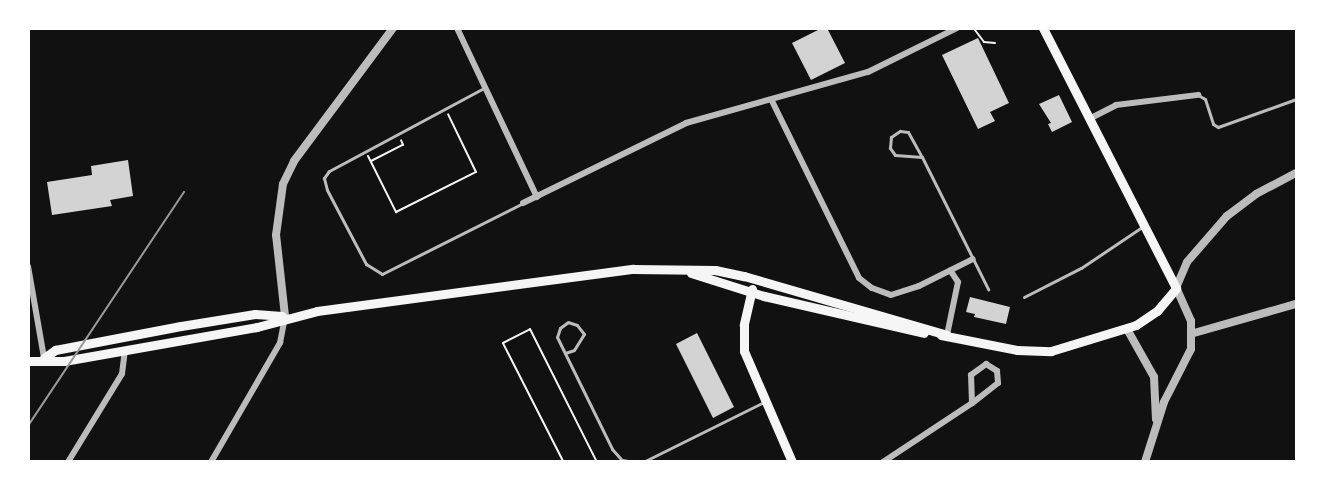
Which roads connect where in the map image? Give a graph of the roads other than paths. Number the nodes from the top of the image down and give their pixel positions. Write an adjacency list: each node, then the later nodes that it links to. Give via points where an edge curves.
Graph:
1 (393, 28): 25 (street, via 294,161 283,184 276,228)
2 (457, 28): 5 (street)
3 (957, 28): 8 (street, via 868,72)
4 (1043, 28): 9 (main road)
5 (483, 89): 12 (street); 13 (lane, via 397,132 324,178 366,264 377,274)
6 (1198, 95): 7 (lane, via 1205,99 1213,123 1220,127); 9 (street, via 1116,105)
7 (1296, 99)
8 (772, 101): 12 (street, via 686,123); 17 (street, via 859,278 891,295)
9 (1091, 118): 14 (main road)
10 (922, 158): 10 (lane, via 908,132 900,131 891,137 890,148 895,155); 15 (lane)
11 (1296, 173): 20 (street, via 1256,194 1227,216 1187,262)
12 (537, 197): 13 (street)
13 (523, 204)
14 (1144, 226): 20 (main road); 23 (lane, via 1082,268)
15 (973, 259): 17 (street); 21 (lane)
16 (28, 266): 31 (street)
17 (950, 270): 28 (street, via 958,282)
18 (689, 272): 19 (main road, via 715,270); 22 (main road); 25 (main road, via 633,269)
19 (755, 278): 22 (main road); 28 (main road)
20 (1176, 288): 26 (main road, via 1157,311); 27 (street)
21 (988, 289)
22 (751, 293): 28 (main road, via 886,326); 33 (main road, via 744,351)
23 (1024, 297)
24 (1296, 304): 27 (street)
25 (285, 316): 29 (main road, via 257,327); 31 (main road, via 255,314 136,334 55,350); 38 (street, via 280,344)
26 (1127, 329): 28 (main road, via 1036,352); 35 (street, via 1154,377)
27 (1194, 333): 35 (street, via 1185,366)
28 (947, 335)
29 (125, 350): 31 (main road, via 64,361); 37 (street, via 122,374)
30 (565, 352): 30 (lane, via 573,350 584,334 568,322 560,328 557,338); 39 (lane, via 612,449 622,460)
31 (45, 358): 32 (main road)
32 (28, 361)
33 (766, 401): 36 (main road); 40 (lane)
34 (972, 403): 34 (street, via 997,386 999,376 992,367 982,364 973,371); 43 (street)
35 (1156, 422): 44 (street)
36 (788, 448): 41 (main road); 42 (main road)
37 (68, 462)
38 (211, 462)
39 (635, 462)
40 (643, 462)
41 (792, 462)
42 (799, 462)
43 (884, 462)
44 (1145, 462)

